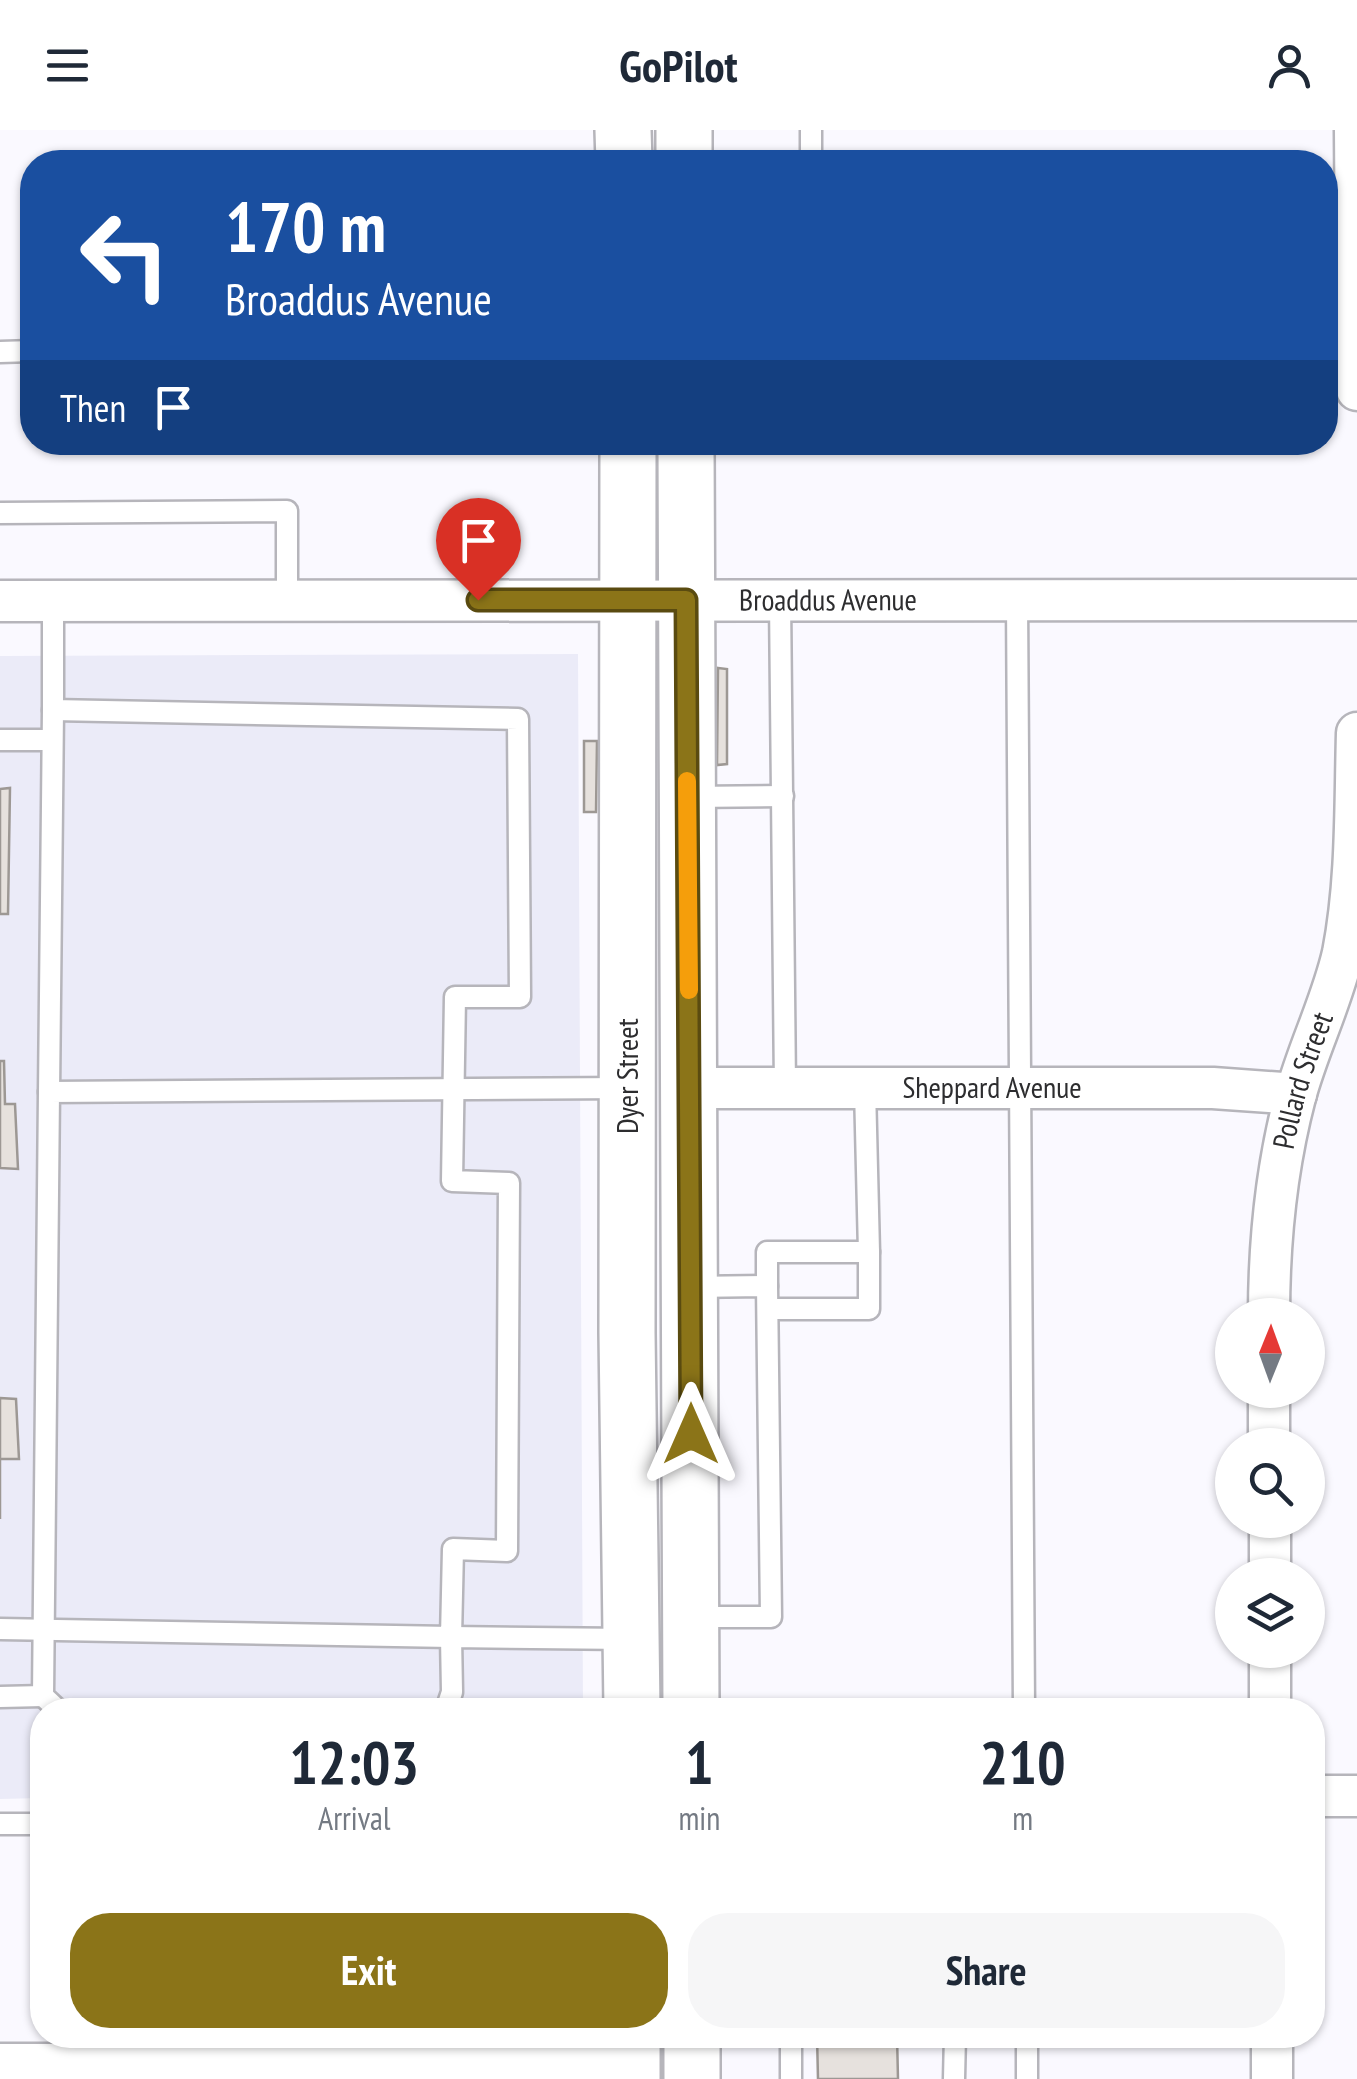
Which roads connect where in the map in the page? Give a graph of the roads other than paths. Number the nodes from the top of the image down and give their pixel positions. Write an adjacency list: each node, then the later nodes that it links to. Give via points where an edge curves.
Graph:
1 (1355, 130): 2 (street)
2 (1357, 357): 3 (street)
3 (1357, 390)
4 (628, 455): 9 (main road, Dyer Street)
5 (686, 455): 10 (main road, Dyer Street)
6 (0, 513): 8 (lane, via 287,510)
7 (52, 600): 8 (street, Broaddus Avenue); 14 (street, Broaddus Avenue); 15 (lane)
8 (287, 600): 9 (street, Broaddus Avenue)
9 (631, 600): 10 (street, Broaddus Avenue); 21 (main road, Dyer Street)
10 (686, 600): 11 (street, Broaddus Avenue); 20 (main road, Dyer Street)
11 (780, 600): 12 (street, Broaddus Avenue); 19 (lane)
12 (1017, 600): 13 (street, Broaddus Avenue); 25 (lane)
13 (1357, 600)
14 (0, 601)
15 (52, 710): 18 (lane); 26 (lane, via 518,720 520,997 455,997)
16 (1357, 733): 28 (street, Pollard Street, via 1354,865 1343,950)
17 (0, 740): 18 (lane)
18 (52, 740): 27 (lane)
19 (783, 796): 20 (lane); 23 (lane)
20 (688, 797): 22 (main road, Dyer Street)
21 (628, 1088): 26 (lane); 31 (main road, via 646,1092 658,1109 665,1239); 38 (main road, Dyer Street)
22 (690, 1088): 23 (street, Sheppard Avenue); 31 (main road, Dyer Street)
23 (785, 1088): 24 (street, Sheppard Avenue)
24 (865, 1088): 25 (street, Sheppard Avenue); 29 (lane)
25 (1022, 1088): 28 (street, Sheppard Avenue); 46 (lane)
26 (454, 1089): 27 (lane); 37 (lane, via 452,1181 509,1183 508,1464 507,1551 453,1549)
27 (49, 1092): 36 (lane)
28 (1296, 1094): 32 (street, Pollard Street, via 1270,1231)
29 (868, 1252): 30 (lane, via 767,1252); 33 (lane, via 870,1309)
30 (767, 1286): 31 (lane); 33 (lane)
31 (690, 1287): 34 (main road, Dyer Street)
32 (1269, 1298)
33 (768, 1309): 34 (lane, via 771,1617)
34 (691, 1617): 45 (main road, Dyer Street)
35 (0, 1629): 36 (lane)
36 (44, 1632): 37 (lane); 41 (lane)
37 (451, 1637): 38 (lane); 42 (lane)
38 (632, 1640): 43 (main road, Dyer Street); 44 (main road, via 651,1663)
39 (1270, 1668): 47 (street)
40 (0, 1697): 48 (lane)
41 (51, 1698)
42 (450, 1698)
43 (632, 1698)
44 (657, 1698)
45 (691, 1698)
46 (1024, 1698)
47 (1270, 1698)
48 (30, 1701)
49 (1325, 1796): 50 (street)
50 (1357, 1796)
51 (0, 1824): 52 (lane)
52 (30, 1824)
53 (692, 2048): 61 (main road)
54 (791, 2048): 62 (lane)
55 (955, 2048): 63 (lane)
56 (1027, 2048): 64 (lane)
57 (1272, 2048): 65 (street)
58 (0, 2064): 59 (street)
59 (369, 2064): 60 (street)
60 (641, 2064)
61 (692, 2079)
62 (791, 2079)
63 (954, 2079)
64 (1027, 2079)
65 (1272, 2079)

